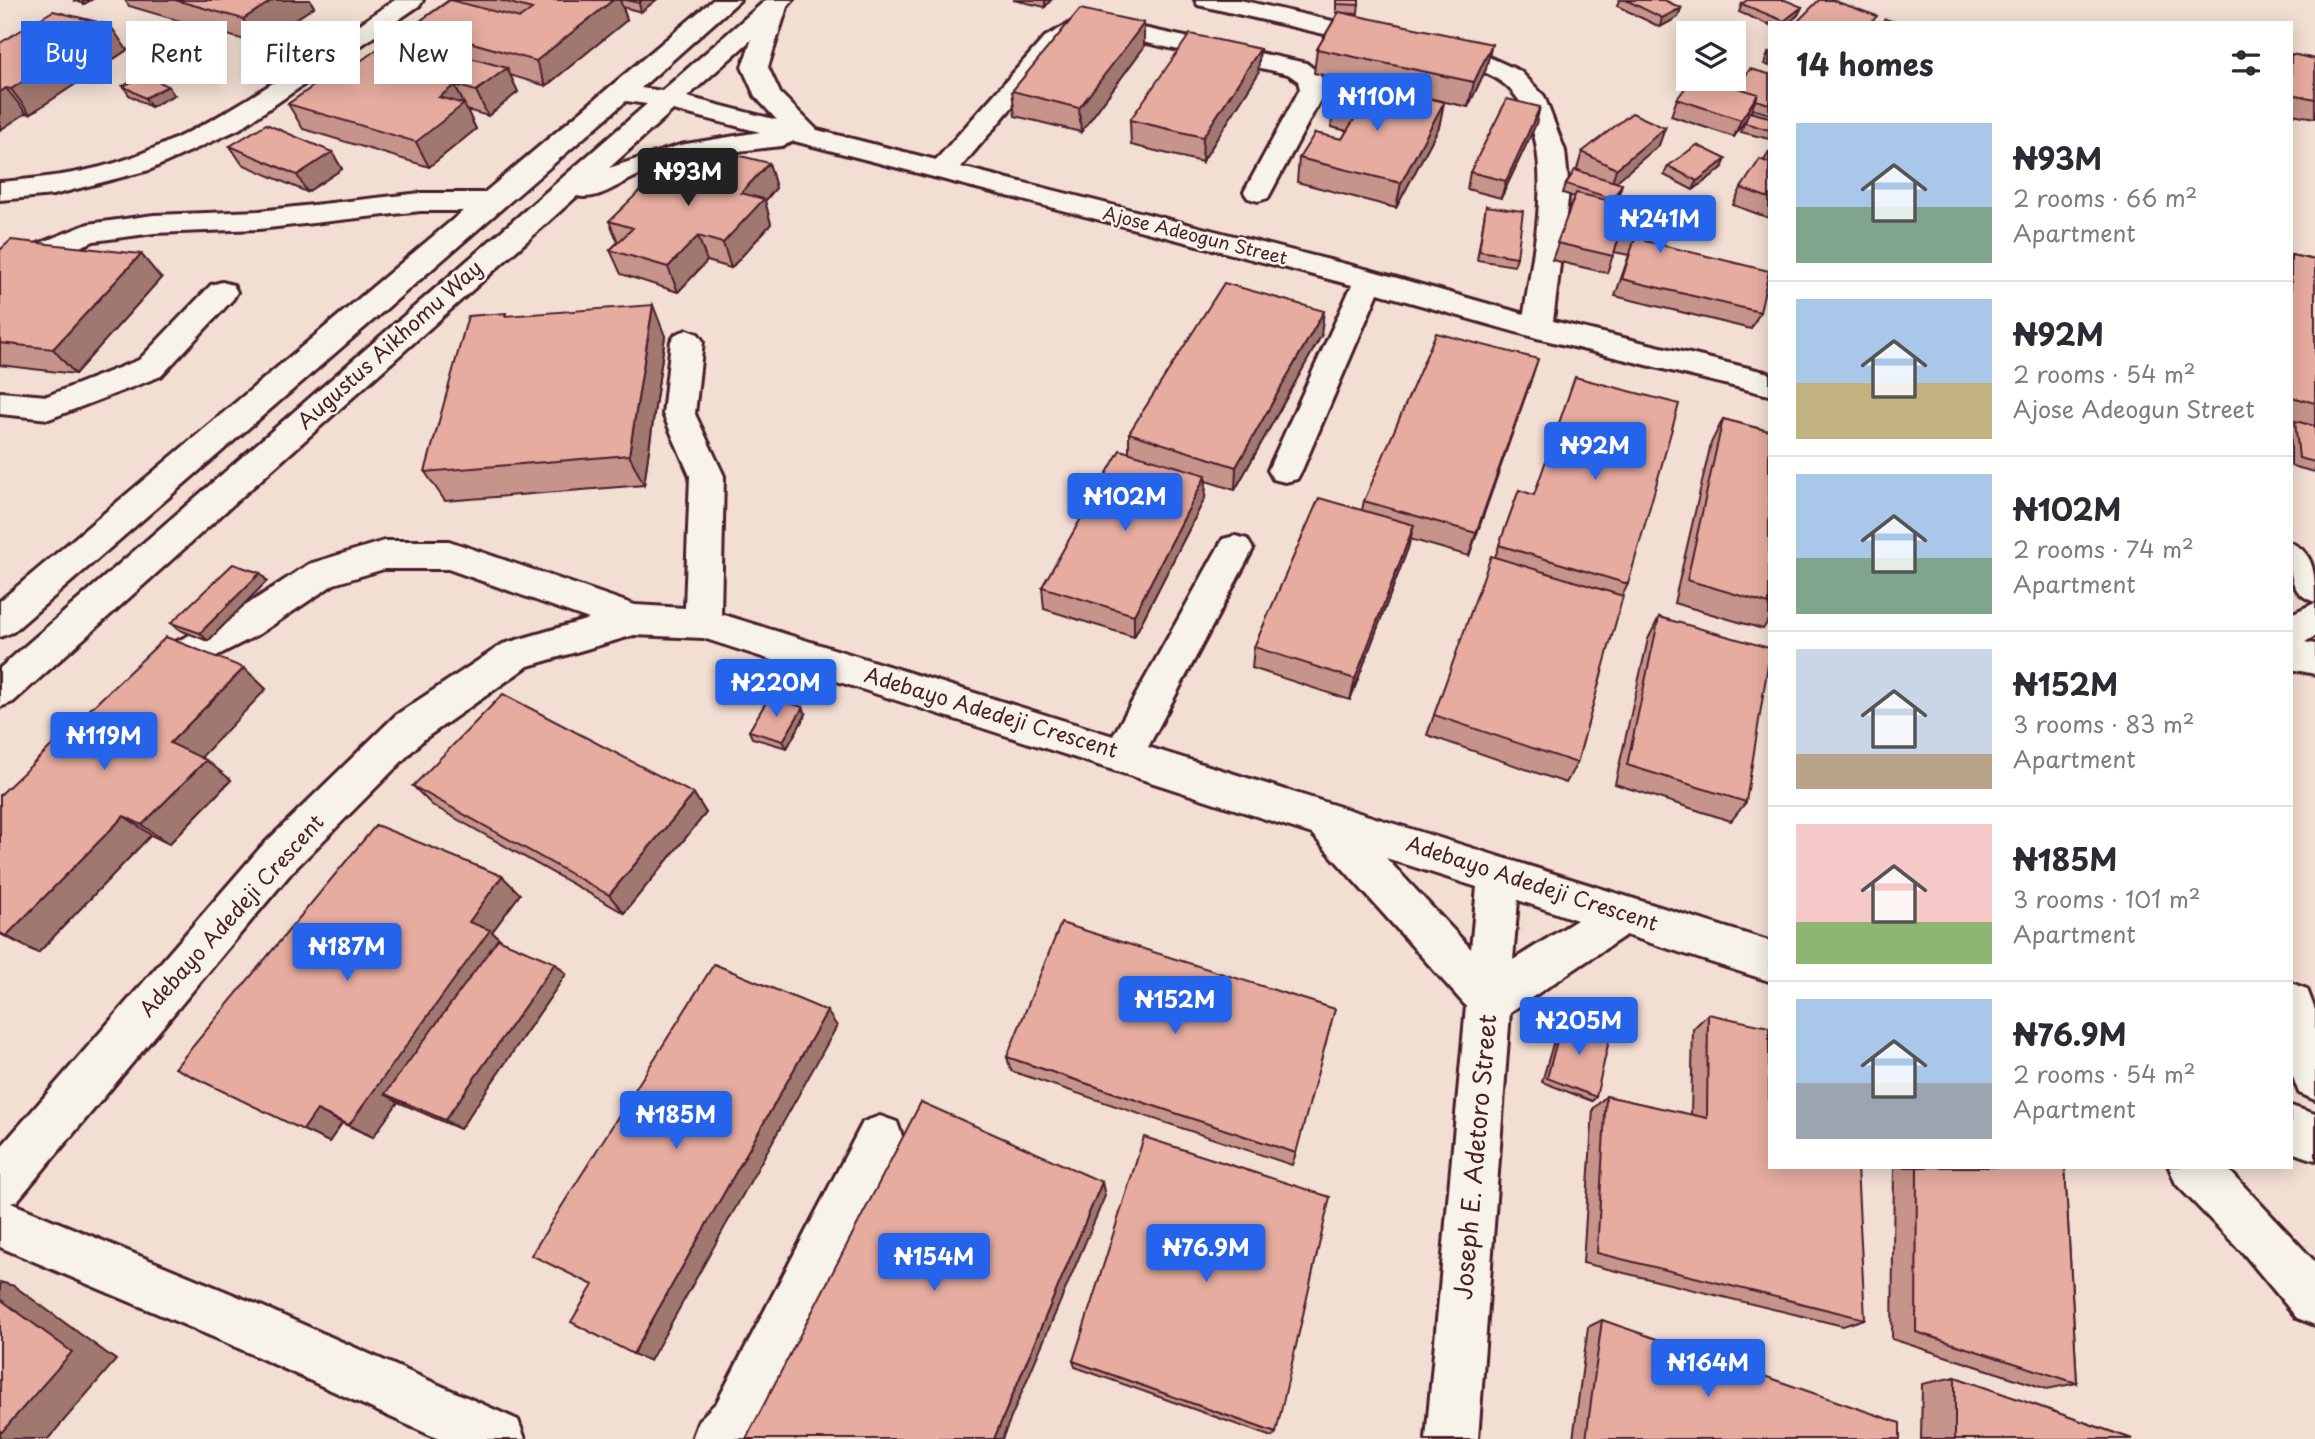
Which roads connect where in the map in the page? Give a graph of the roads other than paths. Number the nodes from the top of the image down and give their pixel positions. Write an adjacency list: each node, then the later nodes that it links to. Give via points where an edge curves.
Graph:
1 (728, 0): 5 (street, Augustus Aikhomu Way)
2 (1207, 0): 16 (street, via 1473,59 1511,76 1531,96 1542,121 1555,191)
3 (404, 2): 9 (street, via 218,128 139,164 53,186)
4 (779, 2): 6 (street, Augustus Aikhomu Way); 7 (street, via 755,67 768,96)
5 (619, 92): 6 (street, Ajose Adeogun Street); 11 (street, Augustus Aikhomu Way)
6 (667, 100): 7 (street, Ajose Adeogun Street); 12 (street, Augustus Aikhomu Way)
7 (808, 136): 8 (street, Ajose Adeogun Street); 12 (street, via 670,154 614,173)
8 (941, 172): 10 (street, via 1054,42 1083,26 1097,25 1297,68 1310,78 1313,89); 14 (street, Ajose Adeogun Street)
9 (0, 191)
10 (1258, 192)
11 (491, 202): 13 (street, via 421,202 88,233 12,264); 26 (street, Augustus Aikhomu Way)
12 (530, 220): 31 (street, Augustus Aikhomu Way)
13 (0, 275)
14 (1369, 280): 16 (street, Ajose Adeogun Street); 20 (street)
15 (222, 292): 19 (street, via 150,369 49,408)
16 (1537, 328): 18 (street, Ajose Adeogun Street)
17 (687, 341): 27 (street, via 679,414 707,475)
18 (1768, 384)
19 (0, 403)
20 (1285, 470)
21 (1235, 549): 33 (street)
22 (2293, 559): 23 (street)
23 (2315, 588)
24 (2315, 618): 28 (street)
25 (634, 620): 27 (street, Adebayo Adedeji Crescent); 32 (street, via 449,555 384,555 321,574 246,624 170,662); 45 (street, Adebayo Adedeji Crescent, via 516,655 410,727 276,860)
26 (0, 622)
27 (703, 623): 33 (street, Adebayo Adedeji Crescent)
28 (2293, 631)
29 (2293, 654): 30 (street)
30 (2315, 659)
31 (0, 691)
32 (132, 699)
33 (1124, 754): 34 (street, Adebayo Adedeji Crescent)
34 (1323, 817): 35 (street, Adebayo Adedeji Crescent); 38 (street)
35 (1499, 874): 36 (street, Adebayo Adedeji Crescent); 38 (street, Joseph E. Adetoro Street)
36 (1623, 914): 37 (street, Adebayo Adedeji Crescent); 38 (street)
37 (1768, 961)
38 (1489, 1000): 50 (street, Joseph E. Adetoro Street)
39 (2293, 1010): 40 (street)
40 (2315, 1077)
41 (2293, 1130): 42 (street)
42 (2315, 1137)
43 (880, 1139): 49 (street, via 735,1420)
44 (2195, 1169): 47 (street)
45 (0, 1184)
46 (0, 1223): 48 (street, via 243,1324)
47 (2315, 1300)
48 (499, 1439)
49 (718, 1439)
50 (1452, 1439)

